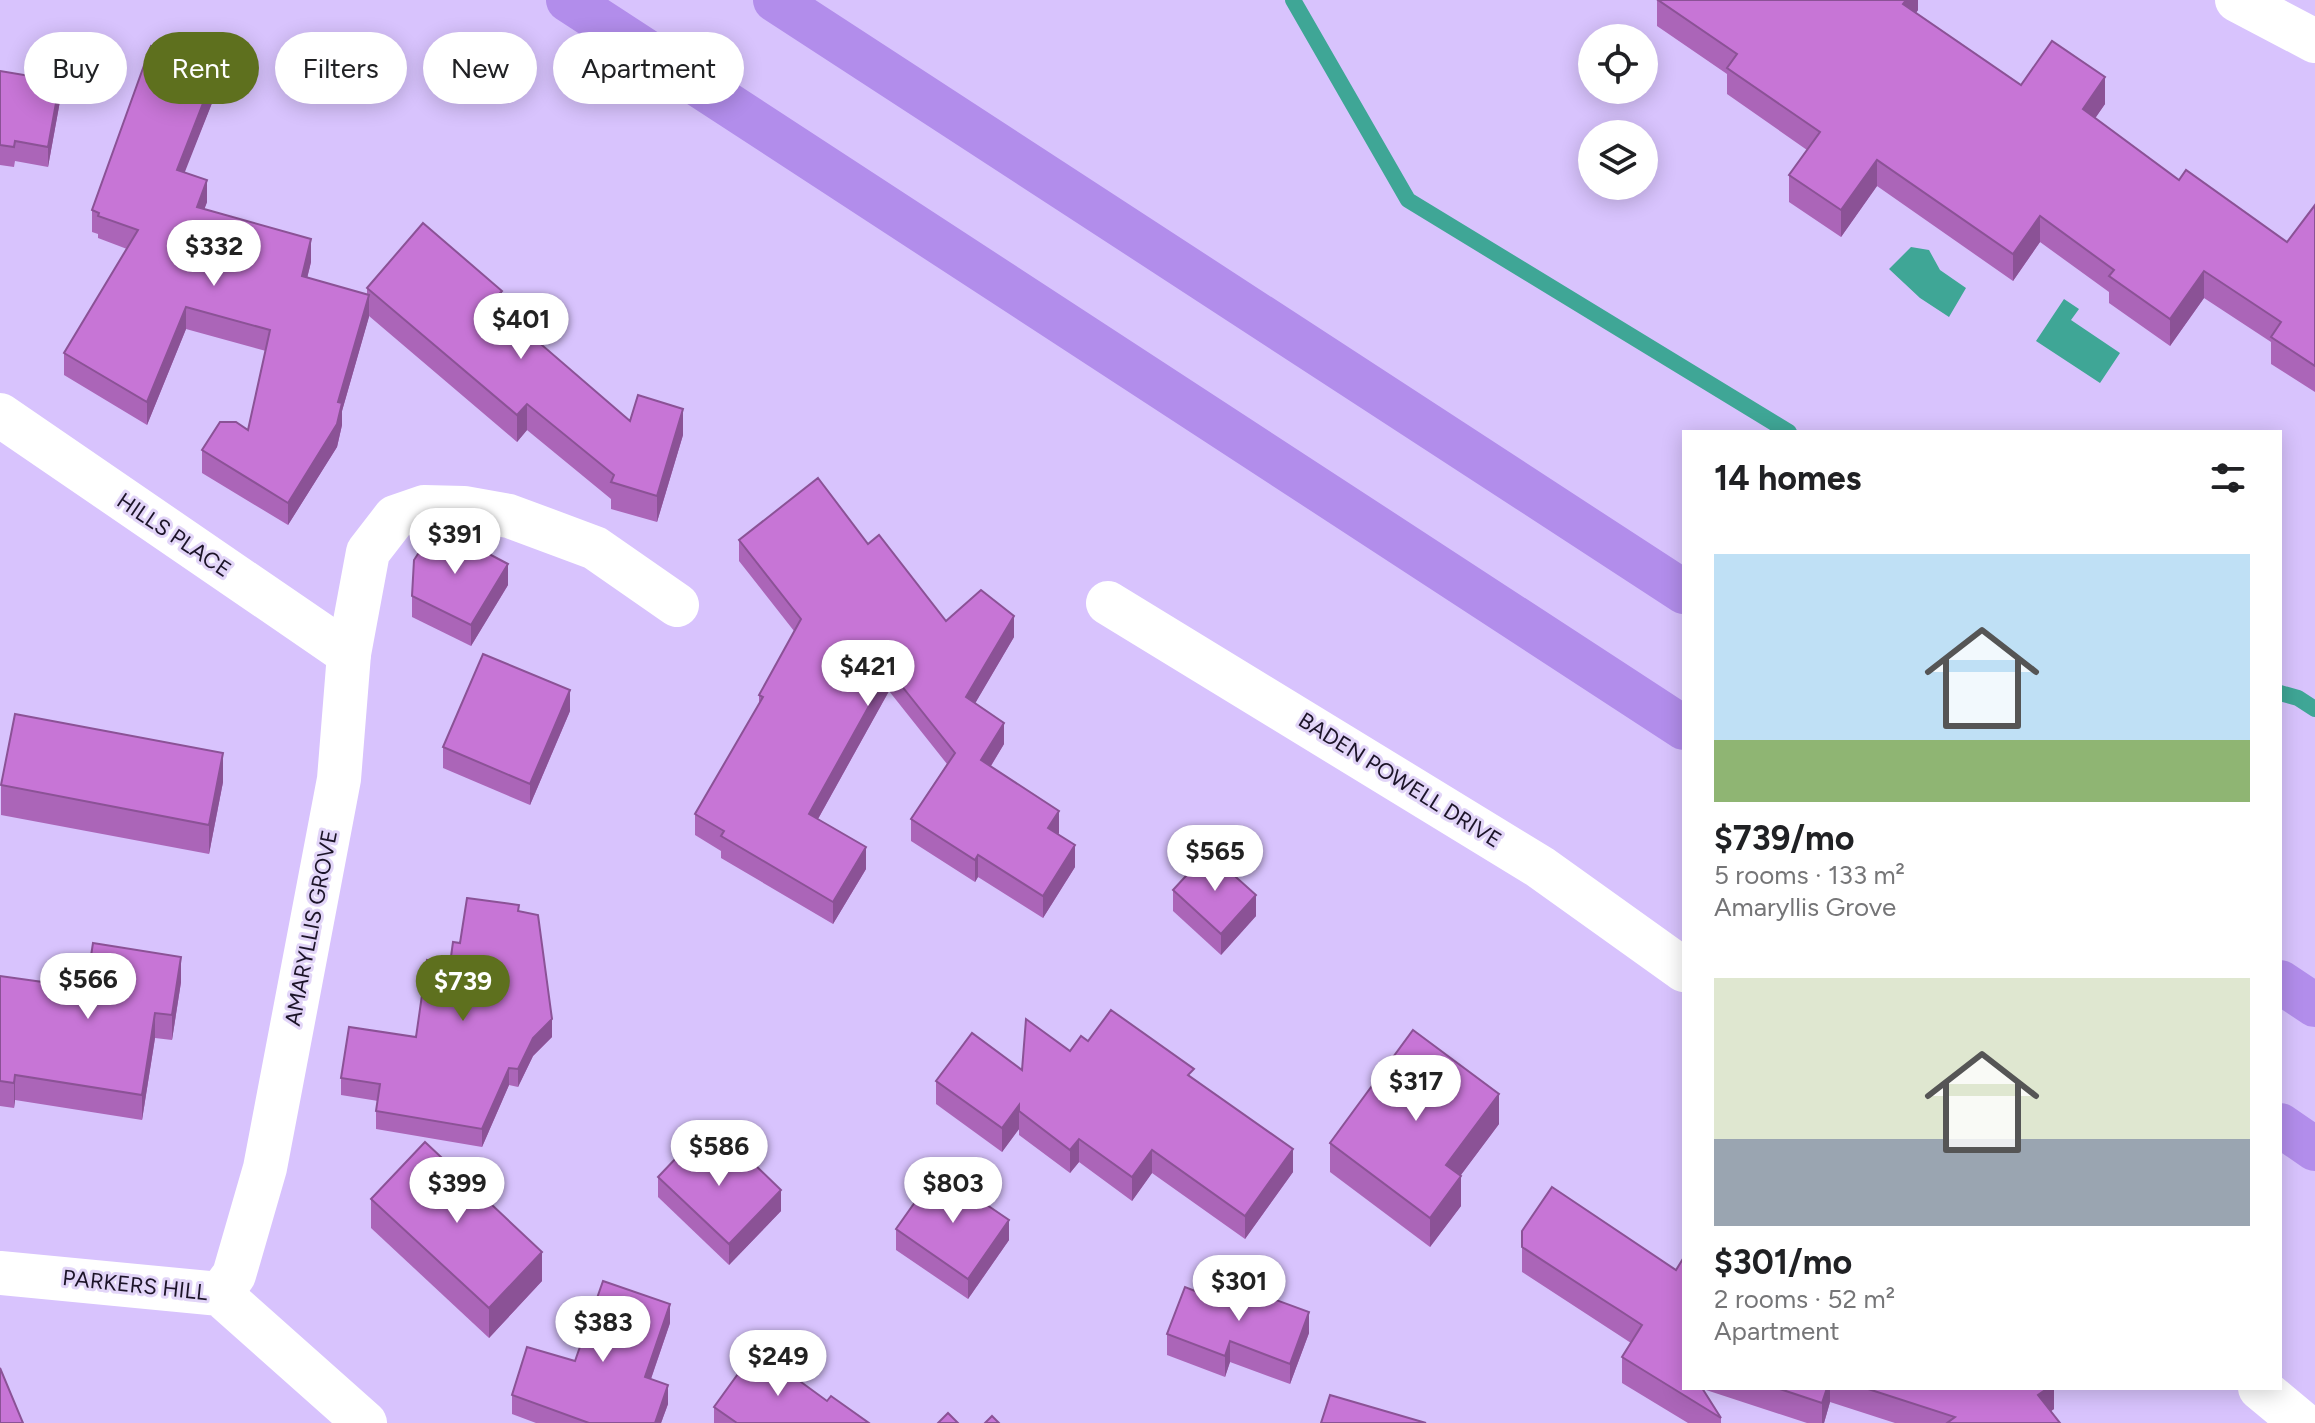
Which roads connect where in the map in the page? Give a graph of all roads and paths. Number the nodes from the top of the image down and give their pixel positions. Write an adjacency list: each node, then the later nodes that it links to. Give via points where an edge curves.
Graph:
1 (568, 0): 10 (highway)
2 (775, 0): 6 (highway)
3 (2237, 0): 4 (street)
4 (2315, 41)
5 (0, 415): 9 (street, HILLS PLACE)
6 (1682, 591)
7 (1108, 603): 11 (street, BADEN POWELL DRIVE, via 1540,867)
8 (677, 605): 9 (street, AMARYLLIS GROVE, via 595,548 509,516 424,507 395,517 368,552)
9 (349, 654): 17 (street, AMARYLLIS GROVE, via 339,779 265,1168 234,1275)
10 (1682, 727)
11 (1682, 969)
12 (2282, 983): 13 (highway)
13 (2315, 1005)
14 (2282, 1126): 15 (highway)
15 (2315, 1149)
16 (0, 1273): 17 (street, PARKERS HILL)
17 (220, 1294): 19 (street, PARKERS HILL)
18 (2262, 1390): 20 (street)
19 (365, 1423)
20 (2302, 1423)

